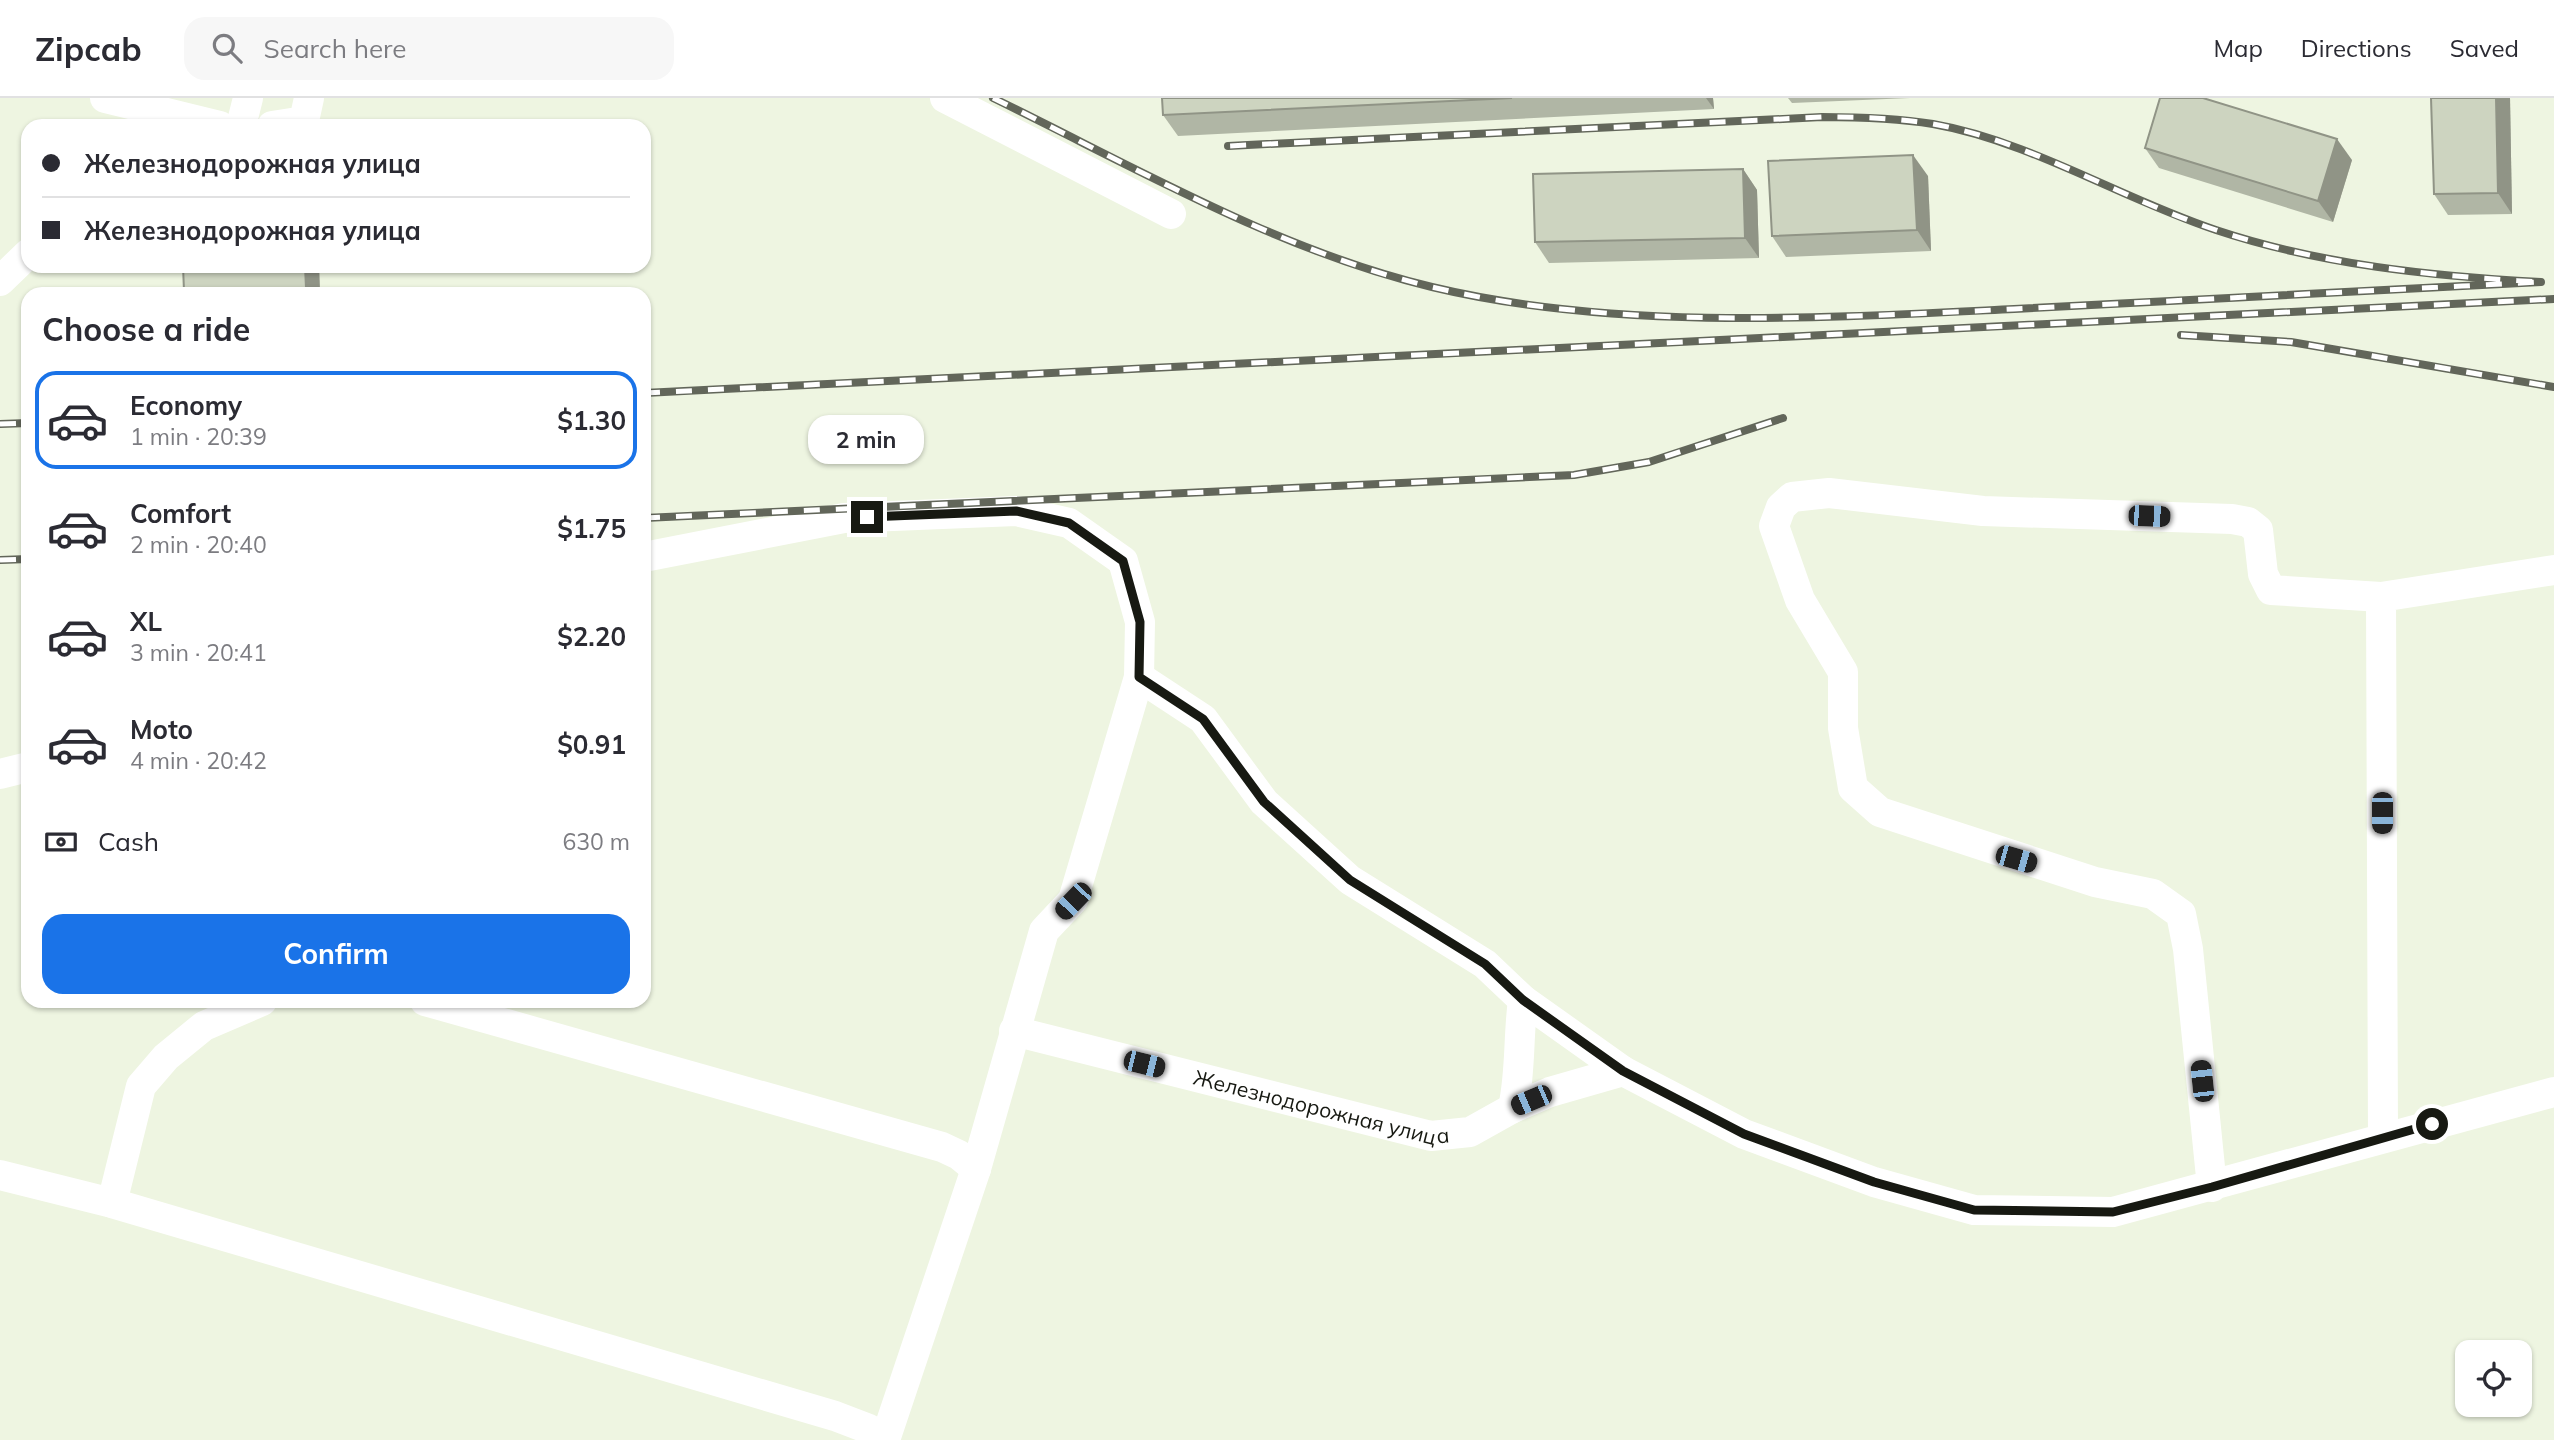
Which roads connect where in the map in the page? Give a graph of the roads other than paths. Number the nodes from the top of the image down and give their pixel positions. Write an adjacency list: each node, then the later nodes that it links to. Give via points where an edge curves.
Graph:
1 (106, 98): 5 (street)
2 (248, 98): 7 (street)
3 (309, 98): 8 (street)
4 (945, 98): 9 (street)
5 (138, 117): 6 (street)
6 (156, 119)
7 (243, 119)
8 (304, 119)
9 (1171, 214)
10 (21, 261): 11 (street)
11 (0, 281)
12 (651, 555): 15 (street, via 844,518 1016,511 1069,523 1123,561 1140,622)
13 (2554, 570): 14 (street)
14 (2381, 597): 25 (street); 28 (street, via 2271,590 2263,574 2258,530 2232,519 1983,511 1829,493 1793,497 1782,507 1774,526 1800,600 1843,673 1843,728 1853,788 1880,812 2095,882 2153,894 2181,914)
15 (1139, 677): 18 (street, via 1203,719 1264,802 1350,880 1485,964); 21 (street, via 1073,901 1044,931)
16 (21, 769): 17 (street)
17 (0, 774)
18 (1523, 1000): 22 (street); 24 (street)
19 (246, 1008): 29 (street, via 204,1026 166,1057 141,1086)
20 (449, 1008): 26 (street, via 932,1144 959,1155)
21 (1014, 1031): 24 (street, Железнодорожная улица, via 1430,1136 1470,1132); 26 (street)
22 (1623, 1071): 24 (street, Железнодорожная улица); 28 (street, via 1744,1134 1874,1182 1974,1210 2113,1212)
23 (2554, 1092): 25 (street)
24 (1513, 1108)
25 (2383, 1136): 28 (street)
26 (976, 1169): 31 (street)
27 (0, 1175): 29 (street)
28 (2212, 1187)
29 (112, 1203): 30 (street, via 835,1416 869,1429)
30 (877, 1440)
31 (885, 1440)

